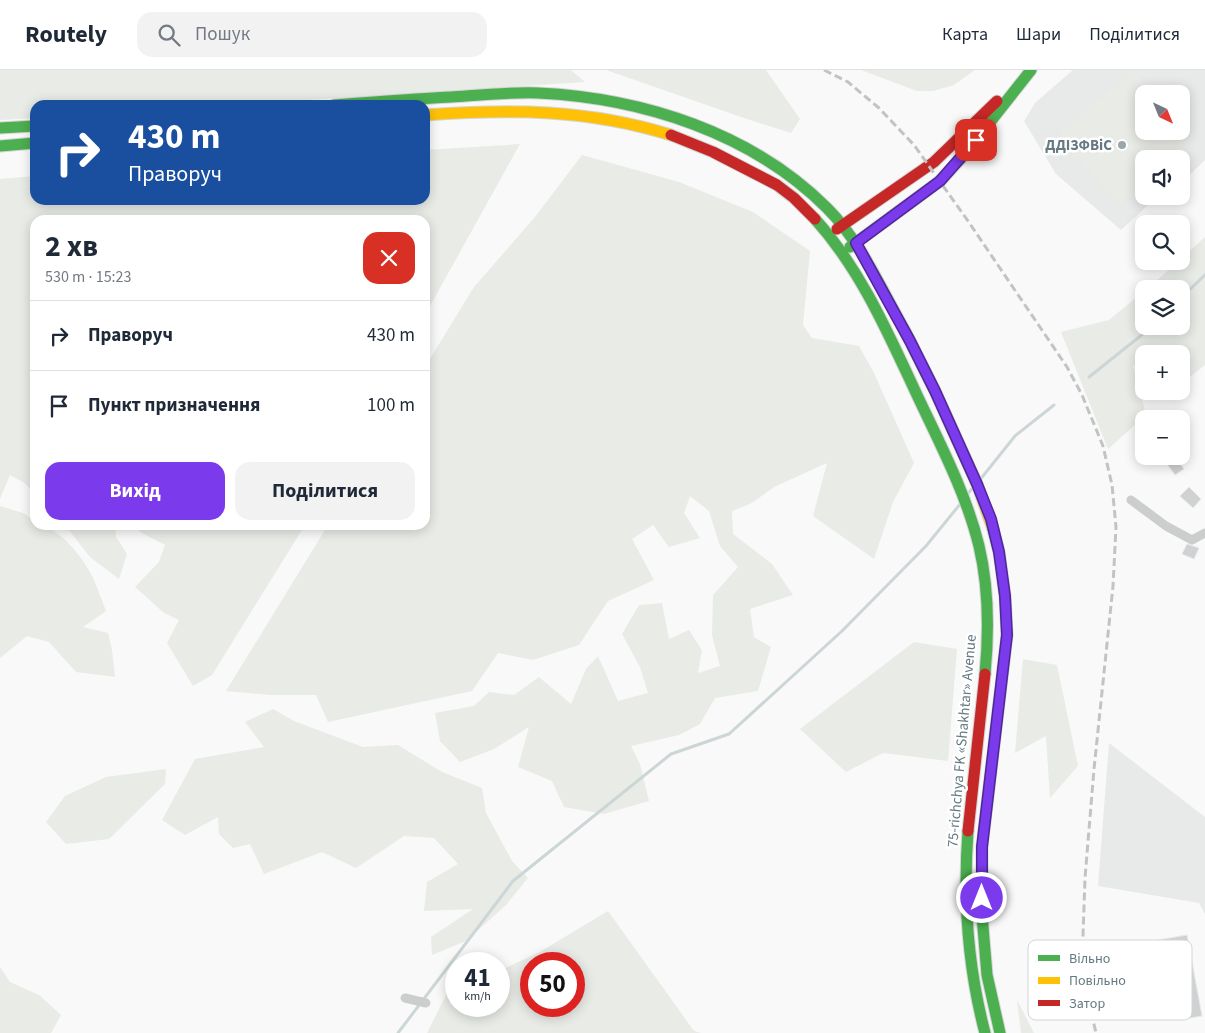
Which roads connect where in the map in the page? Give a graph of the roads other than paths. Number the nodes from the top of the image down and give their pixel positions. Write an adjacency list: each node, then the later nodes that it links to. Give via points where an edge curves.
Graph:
1 (1030, 70): 8 (main road, via 934,162); 10 (main road, via 940,181)
2 (404, 100): 8 (main road, 75-richchya FK «Shakhtar» Avenue, via 537,93 624,103 678,118 721,136 792,177)
3 (430, 115): 9 (main road, 75-richchya FK «Shakhtar» Avenue, via 491,110 573,114 620,120 672,135 714,152 782,188)
4 (30, 126): 5 (main road)
5 (0, 128)
6 (30, 143): 7 (main road)
7 (0, 146)
8 (843, 225): 9 (main road); 10 (main road, 75-richchya FK «Shakhtar» Avenue)
9 (829, 235): 11 (main road, 75-richchya FK «Shakhtar» Avenue)
10 (856, 243): 11 (main road); 17 (main road, 75-richchya FK «Shakhtar» Avenue, via 910,341 977,484 991,519 1001,569 1007,635 982,847 982,915 987,975)
11 (842, 254): 16 (main road, 75-richchya FK «Shakhtar» Avenue, via 885,327 962,488 982,554 988,636 966,842 966,912)
12 (1130, 500): 13 (street, via 1192,540)
13 (1205, 532)
14 (405, 998): 15 (street)
15 (426, 1003)
16 (985, 1033)
17 (1000, 1033)

